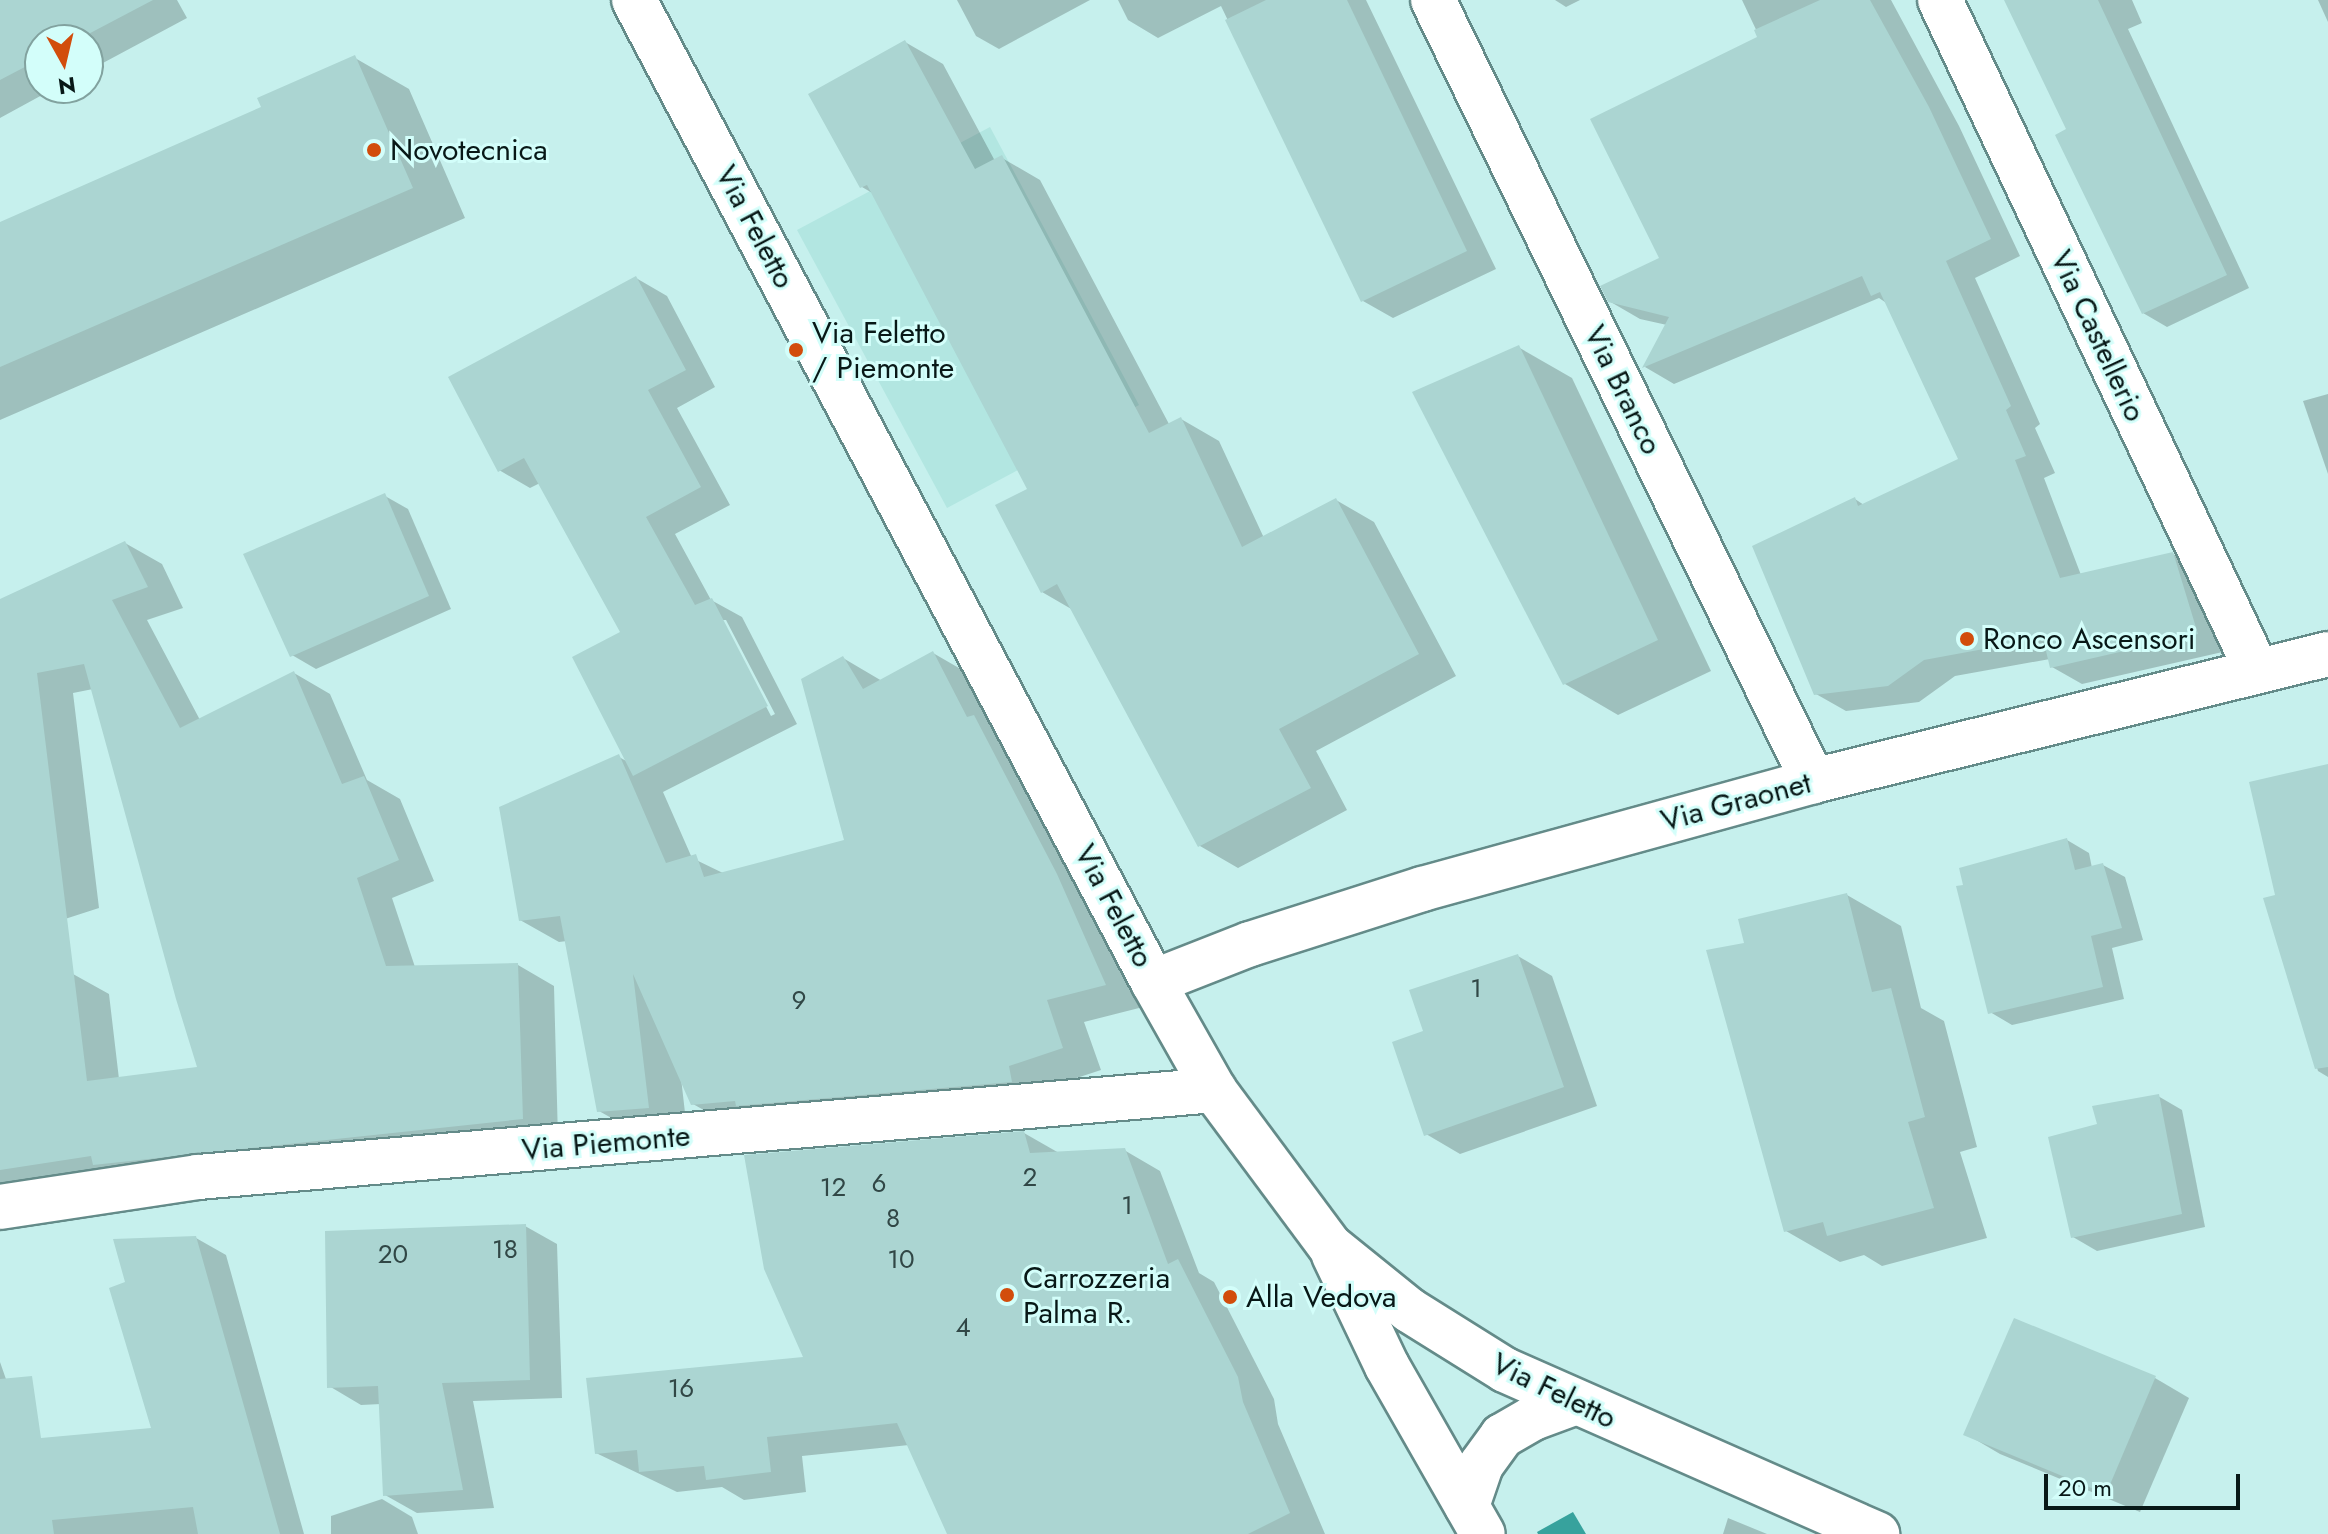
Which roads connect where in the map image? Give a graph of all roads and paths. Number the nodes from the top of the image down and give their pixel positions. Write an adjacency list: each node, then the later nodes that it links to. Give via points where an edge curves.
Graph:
1 (634, 0): 7 (street, Via Feletto)
2 (1433, 0): 6 (street, Via Branco)
3 (1940, 0): 5 (street, Via Castellerio)
4 (2328, 654): 5 (street, Via Graonet)
5 (2257, 671): 6 (street, Via Graonet)
6 (1813, 781): 7 (street, Via Graonet, via 1422,889 1250,944)
7 (1153, 982): 8 (street, Via Feletto)
8 (1214, 1090): 9 (street, Via Piemonte, via 198,1177); 10 (street, Via Feletto)
9 (0, 1207)
10 (1330, 1246): 11 (street, Via Feletto, via 1456,1342); 12 (street, via 1387,1366)
11 (1574, 1403): 12 (street, via 1502,1436 1481,1465); 13 (street, Via Feletto)
12 (1475, 1520)
13 (1877, 1534)

